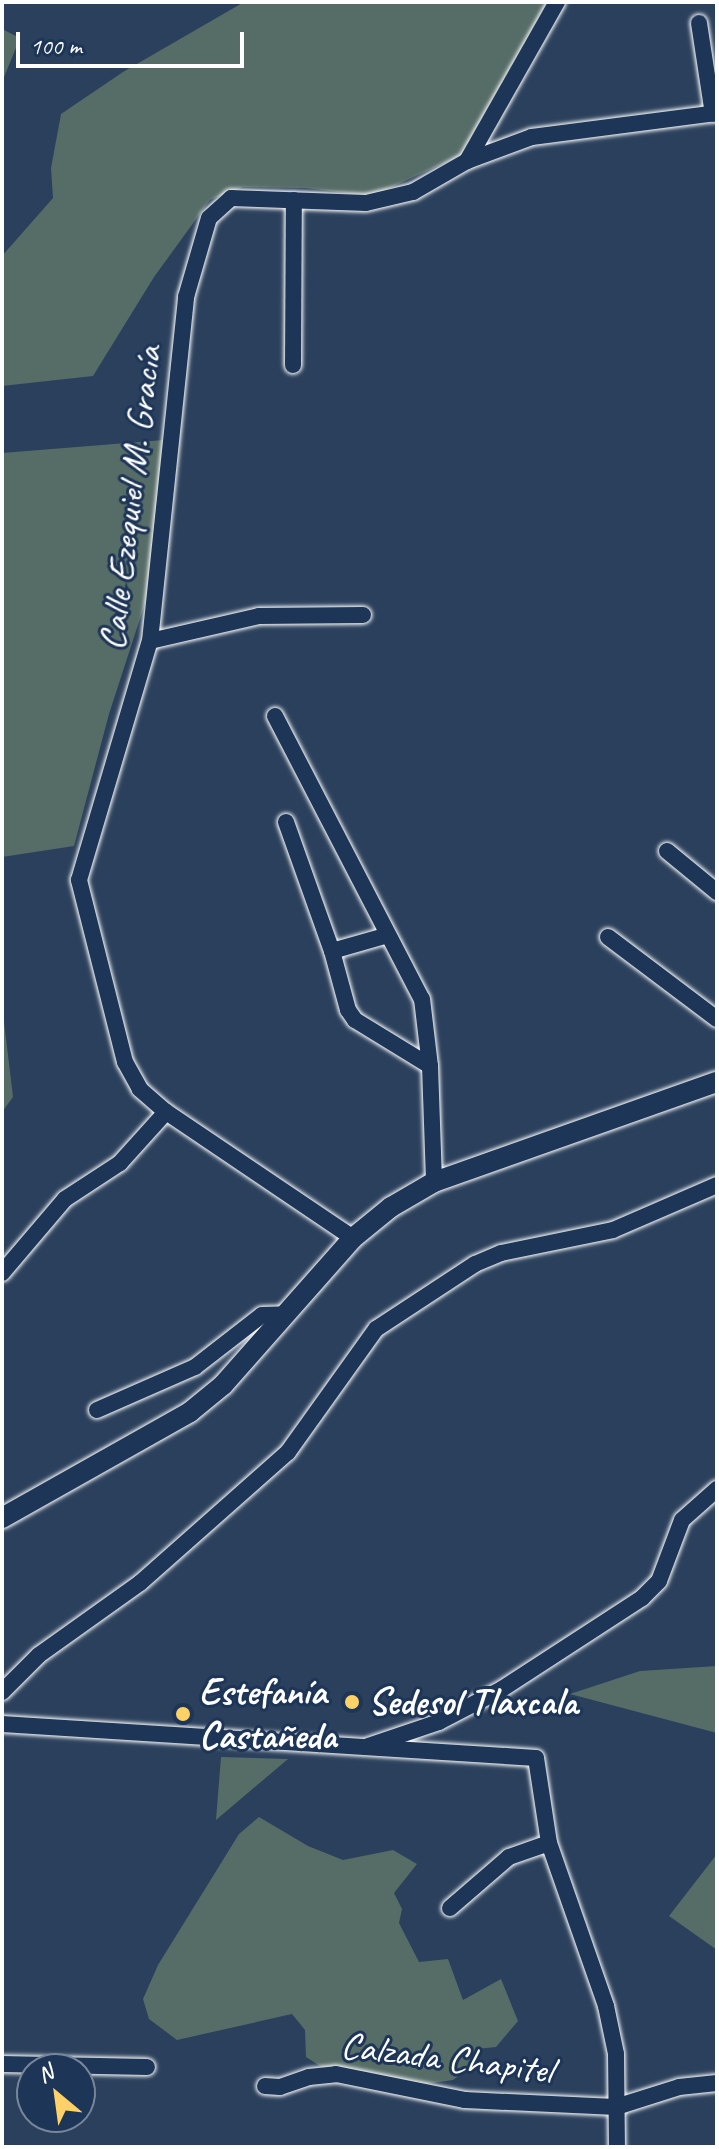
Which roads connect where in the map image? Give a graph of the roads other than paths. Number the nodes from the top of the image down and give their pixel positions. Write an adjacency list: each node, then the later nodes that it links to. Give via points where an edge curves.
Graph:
1 (557, 2): 4 (street)
2 (699, 23): 3 (street)
3 (715, 113): 4 (street, Calle Ezequiel M. Gracía, via 532,137)
4 (467, 161): 5 (street, Calle Ezequiel M. Gracía, via 413,192 366,203)
5 (294, 200): 6 (street); 8 (street, Calle Ezequiel M. Gracía, via 231,198 209,218 186,297)
6 (293, 365)
7 (363, 615): 8 (street, via 259,616)
8 (150, 641): 19 (street, Calle Ezequiel M. Gracía, via 79,880 125,1062 140,1089)
9 (275, 716): 13 (street)
10 (286, 822): 15 (street)
11 (667, 851): 12 (street)
12 (717, 892)
13 (388, 935): 15 (street); 17 (street, via 422,999)
14 (608, 937): 16 (street)
15 (332, 951): 17 (street, via 355,1020)
16 (717, 1019)
17 (430, 1066): 20 (street)
18 (717, 1082): 20 (street)
19 (166, 1112): 22 (street, Calle Ezequiel M. Gracía); 23 (street, via 120,1163 65,1199)
20 (434, 1182): 22 (street)
21 (717, 1185): 28 (street, via 613,1230 501,1253 475,1264 376,1329 288,1452 140,1583 39,1655)
22 (353, 1238): 24 (street)
23 (2, 1273)
24 (286, 1314): 25 (street, via 262,1315 195,1367); 27 (street, via 223,1385 190,1412)
25 (97, 1410)
26 (717, 1489): 30 (street, via 682,1520 659,1581 642,1598 502,1689 439,1722)
27 (2, 1518)
28 (2, 1692)
29 (2, 1724): 30 (street)
30 (359, 1749): 31 (street, via 536,1758)
31 (549, 1843): 32 (street, via 509,1857); 37 (street, via 606,2006 616,2054)
32 (450, 1908)
33 (2, 2064): 34 (street)
34 (147, 2067)
35 (717, 2083): 37 (street, Calzada Chapitel, via 679,2087)
36 (265, 2086): 37 (street, Calzada Chapitel, via 336,2074 465,2100)
37 (616, 2107): 38 (street)
38 (617, 2147)

